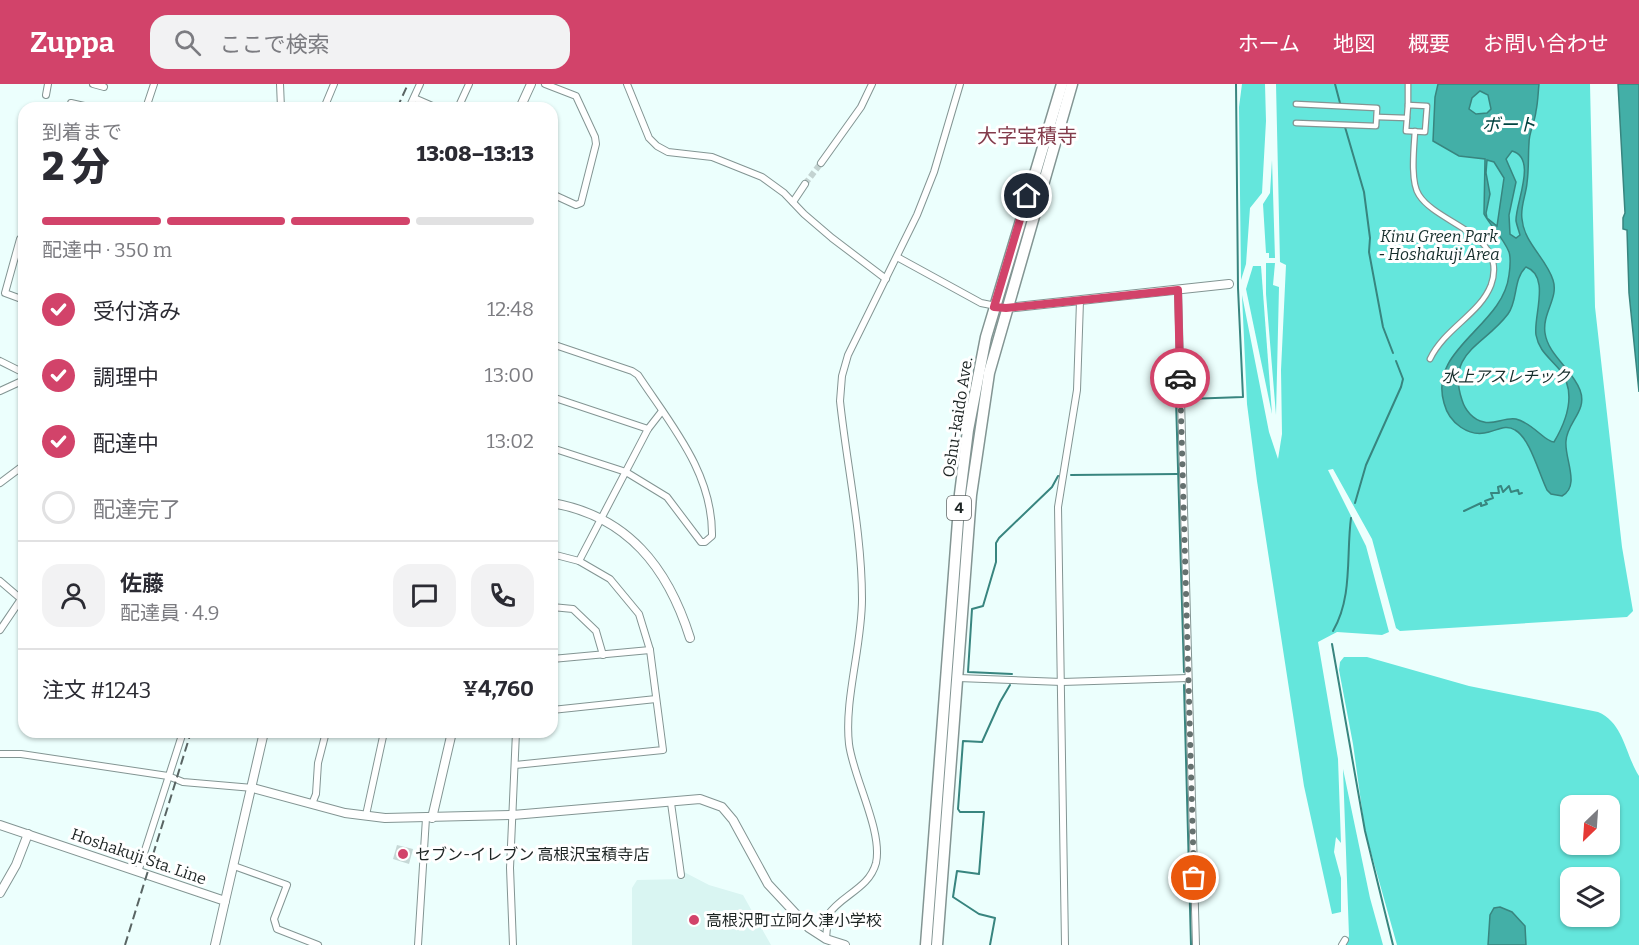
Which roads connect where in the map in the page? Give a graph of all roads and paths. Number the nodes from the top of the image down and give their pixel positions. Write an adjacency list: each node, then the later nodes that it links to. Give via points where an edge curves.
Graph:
1 (48, 84): 17 (street)
2 (93, 84): 16 (street)
3 (154, 84): 19 (street)
4 (280, 84): 20 (street)
5 (334, 84): 21 (street)
6 (420, 84): 18 (street)
7 (469, 84): 24 (street)
8 (531, 84): 25 (street)
9 (545, 84): 34 (street, via 576,96 596,144 581,203 576,205)
10 (627, 84): 35 (street, via 657,146 668,152 712,158 742,168 762,177)
11 (872, 84): 32 (street, via 861,107)
12 (960, 84): 37 (street, via 934,172)
13 (1062, 84): 43 (highway, Oshu-kaido Ave. / 4)
14 (1072, 84): 44 (highway, Oshu-kaido Ave. / 4)
15 (1408, 84): 27 (street)
16 (104, 87)
17 (46, 95)
18 (414, 98): 22 (street); 23 (street)
19 (148, 102)
20 (282, 102)
21 (326, 102)
22 (412, 102)
23 (423, 102)
24 (461, 102)
25 (523, 102)
26 (1296, 104): 28 (street, via 1377,108)
27 (1408, 105): 29 (street); 31 (street, via 1427,106 1425,132)
28 (1377, 117): 29 (street); 30 (street, via 1376,126)
29 (1407, 118): 31 (street, via 1406,131)
30 (1296, 123)
31 (1415, 131): 46 (street, via 1412,166 1417,193 1477,238 1493,266 1492,281 1484,298 1444,336)
32 (821, 163)
33 (805, 184): 35 (street)
34 (558, 197)
35 (793, 202): 38 (street)
36 (18, 246): 41 (street, via 5,292)
37 (897, 257): 38 (street); 43 (street)
38 (886, 279): 98 (street, via 848,355 840,390 861,570 861,631 848,722 849,745 876,858 872,874 828,915)
39 (1229, 284): 40 (street)
40 (1178, 290): 42 (street); 72 (street)
41 (18, 297)
42 (1080, 301): 44 (street); 73 (street, via 1077,390 1058,507)
43 (994, 307): 44 (street); 104 (highway, Oshu-kaido Ave. / 4, via 979,371 960,494)
44 (1006, 308): 71 (highway, Oshu-kaido Ave. / 4, via 979,432)
45 (558, 346): 52 (street, via 632,371)
46 (1430, 359)
47 (0, 361): 48 (street)
48 (18, 371)
49 (18, 383): 50 (street)
50 (0, 391)
51 (558, 399): 53 (street)
52 (662, 411): 53 (street); 56 (street, via 702,478 712,519 709,540 701,542 696,538 667,497)
53 (648, 429): 56 (street)
54 (558, 449): 56 (street)
55 (18, 470): 57 (street)
56 (626, 472): 59 (street)
57 (0, 483)
58 (558, 505): 59 (street)
59 (601, 520): 61 (street); 67 (street, via 623,532 653,561 676,598)
60 (558, 556): 61 (street)
61 (579, 561): 68 (street, via 610,579 639,614)
62 (0, 581): 63 (street)
63 (18, 596)
64 (18, 603): 66 (street)
65 (558, 608): 69 (street, via 573,609 596,631)
66 (0, 630)
67 (690, 638)
68 (650, 650): 69 (street); 74 (street)
69 (603, 655): 70 (street)
70 (558, 659)
71 (958, 678): 73 (street); 105 (highway, Oshu-kaido Ave. / 4)
72 (1188, 678): 73 (street); 107 (street)
73 (1062, 682): 106 (street)
74 (656, 699): 75 (street); 83 (street, via 663,750)
75 (558, 709)
76 (181, 738): 84 (street)
77 (263, 738): 85 (street)
78 (324, 738): 87 (street)
79 (383, 738): 88 (street)
80 (450, 738): 90 (street)
81 (516, 738): 83 (street)
82 (0, 754): 84 (street)
83 (515, 765): 89 (street)
84 (168, 776): 85 (street, via 183,782); 94 (street)
85 (253, 788): 87 (street); 93 (street)
86 (671, 803): 89 (street); 95 (street); 98 (street, via 700,800 722,807 768,884 809,928)
87 (312, 804): 88 (street)
88 (366, 816): 90 (street)
89 (513, 816): 90 (street); 102 (street)
90 (429, 818): 101 (street)
91 (0, 825): 92 (main road, Hoshakuji Sta. Line)
92 (28, 834): 94 (main road, Hoshakuji Sta. Line); 96 (street)
93 (234, 866): 97 (street); 100 (street, via 287,885 274,919 277,929)
94 (138, 872): 97 (main road, Hoshakuji Sta. Line)
95 (681, 875)
96 (0, 893)
97 (225, 901): 99 (main road)
98 (826, 939): 103 (street)
99 (215, 945)
100 (318, 945)
101 (418, 945)
102 (513, 945)
103 (845, 945)
104 (926, 945)
105 (937, 945)
106 (1065, 945)
107 (1196, 945)

